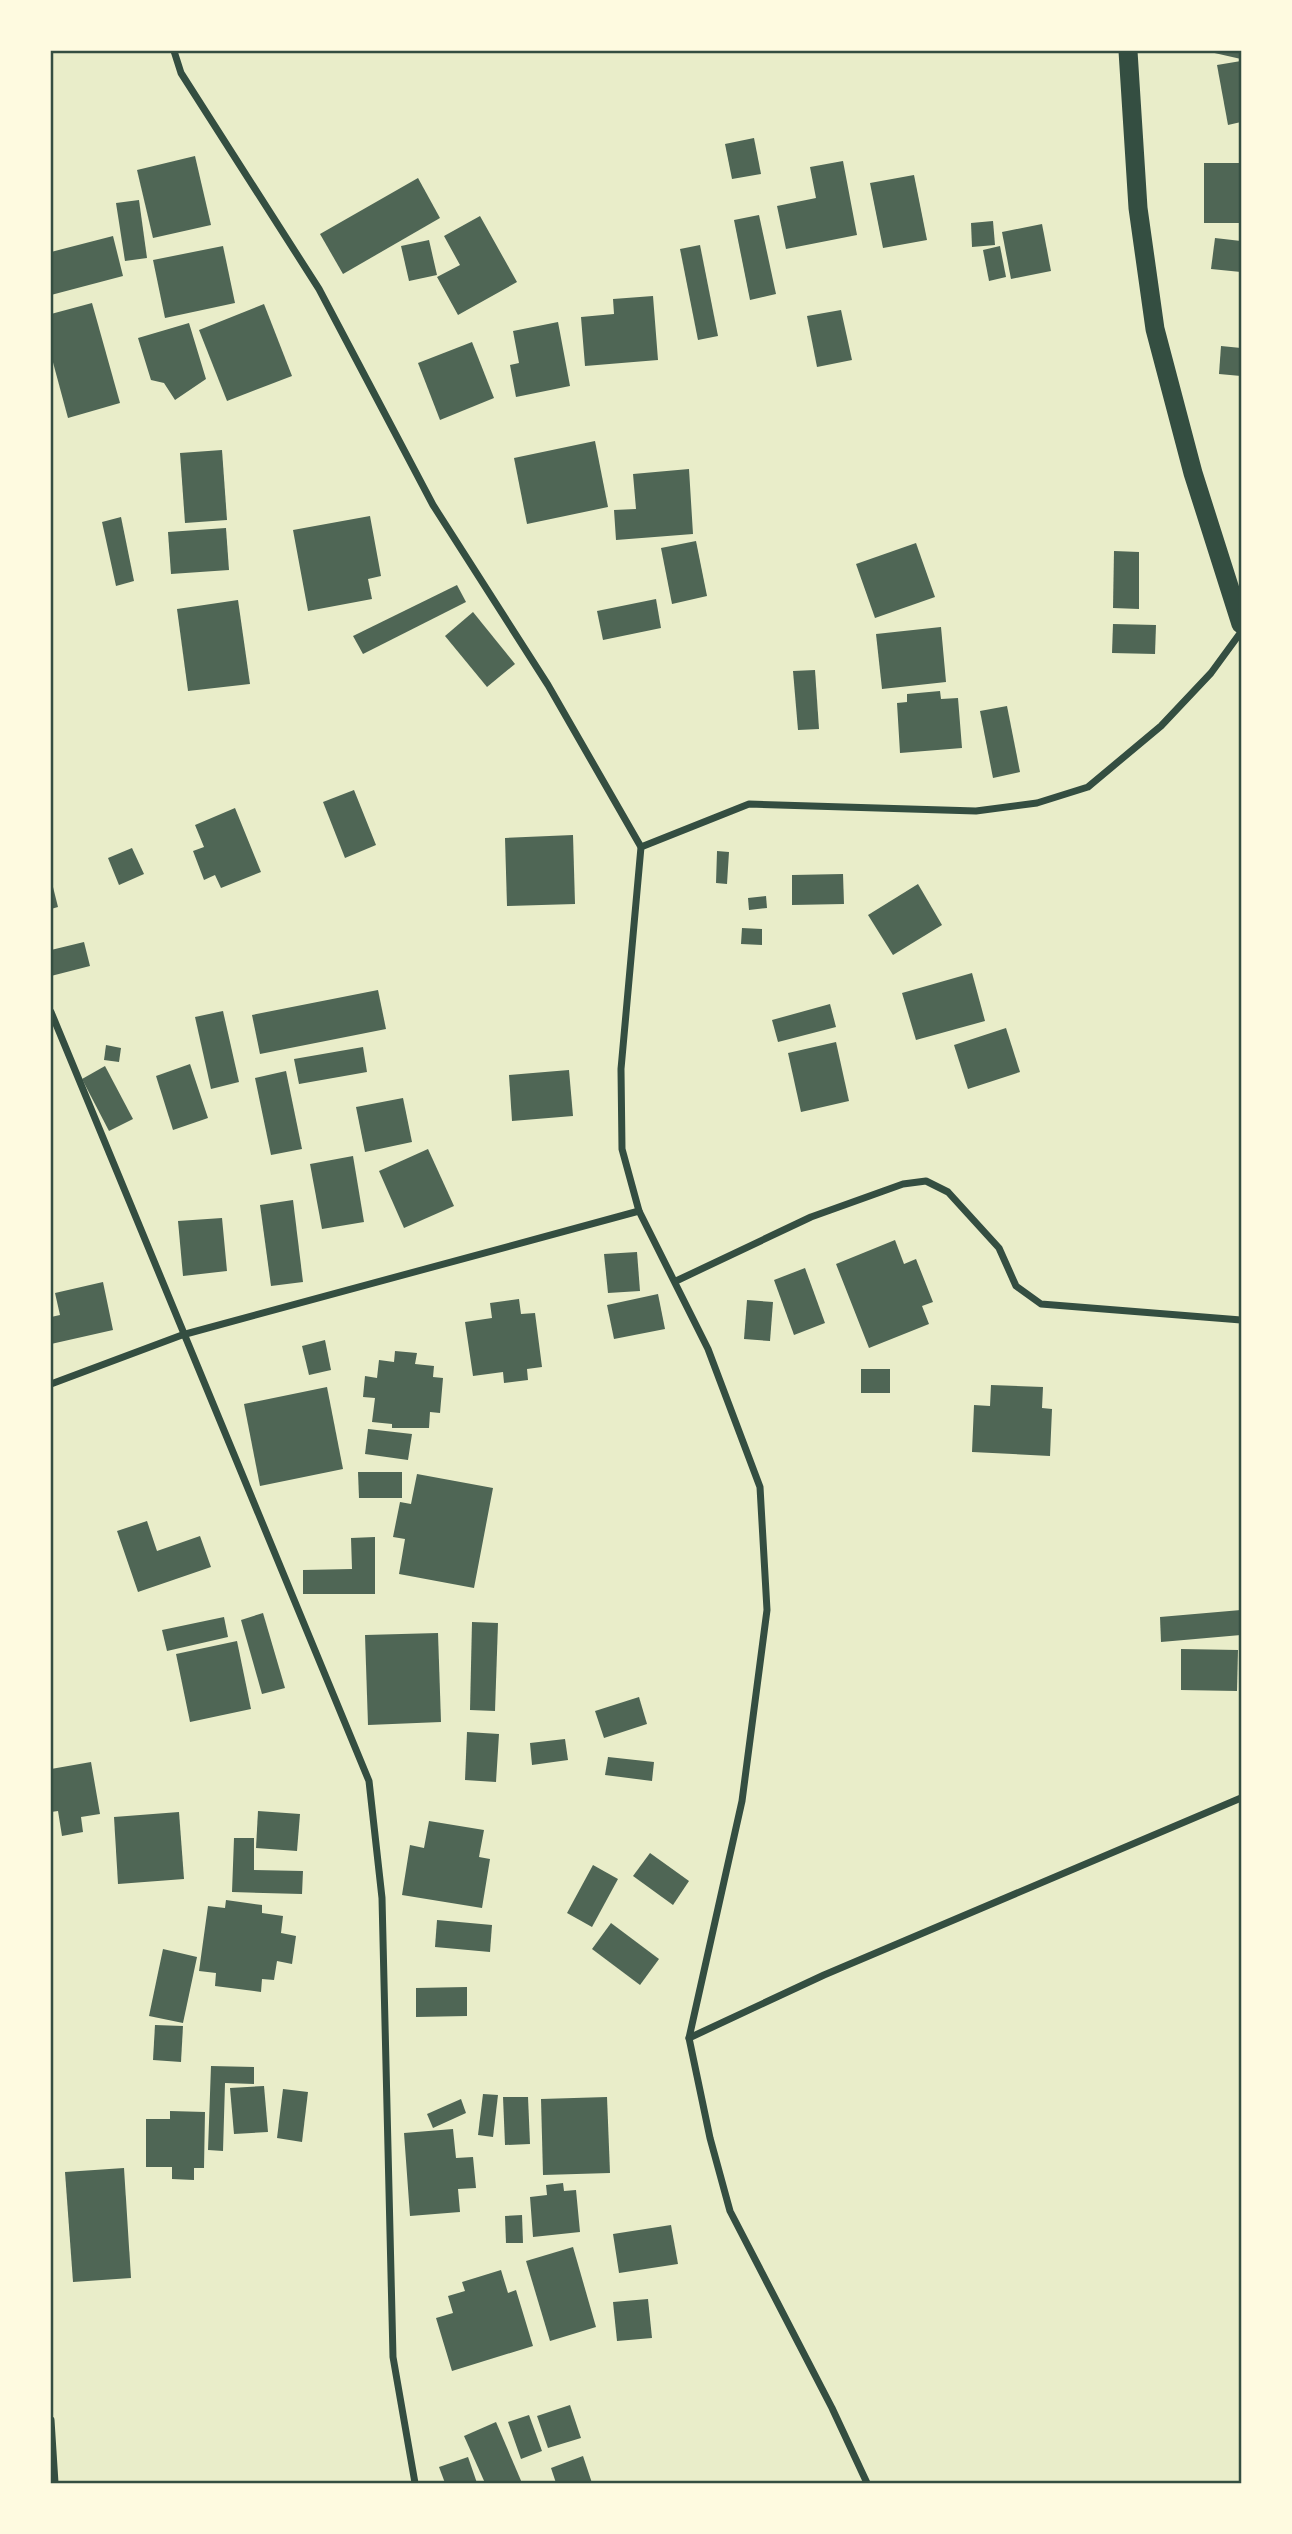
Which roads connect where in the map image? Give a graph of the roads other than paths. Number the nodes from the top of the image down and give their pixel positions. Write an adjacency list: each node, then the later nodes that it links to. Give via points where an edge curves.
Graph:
1 (174, 51): 5 (street, via 181,74 319,289 433,505 548,685)
2 (1128, 51): 3 (highway, via 1138,208 1155,329 1193,473)
3 (1241, 624)
4 (1241, 632): 5 (street, via 1211,673 1161,726 1088,787 1037,803 976,811 749,804)
5 (641, 847): 7 (street, via 621,1069 622,1149)
6 (51, 1012): 10 (street)
7 (639, 1211): 8 (street); 10 (street)
8 (676, 1281): 9 (street, via 811,1217 903,1184 926,1181 948,1192 999,1248 1016,1286 1041,1304); 13 (street, via 708,1349 760,1487 767,1610 742,1801)
9 (1241, 1320)
10 (183, 1335): 11 (street); 16 (street, via 369,1781 382,1898 393,2357)
11 (51, 1384)
12 (1241, 1798): 13 (street, via 824,1975)
13 (688, 2038): 17 (street, via 730,2211)
14 (51, 2420): 15 (street)
15 (55, 2483)
16 (415, 2483)
17 (867, 2483)

